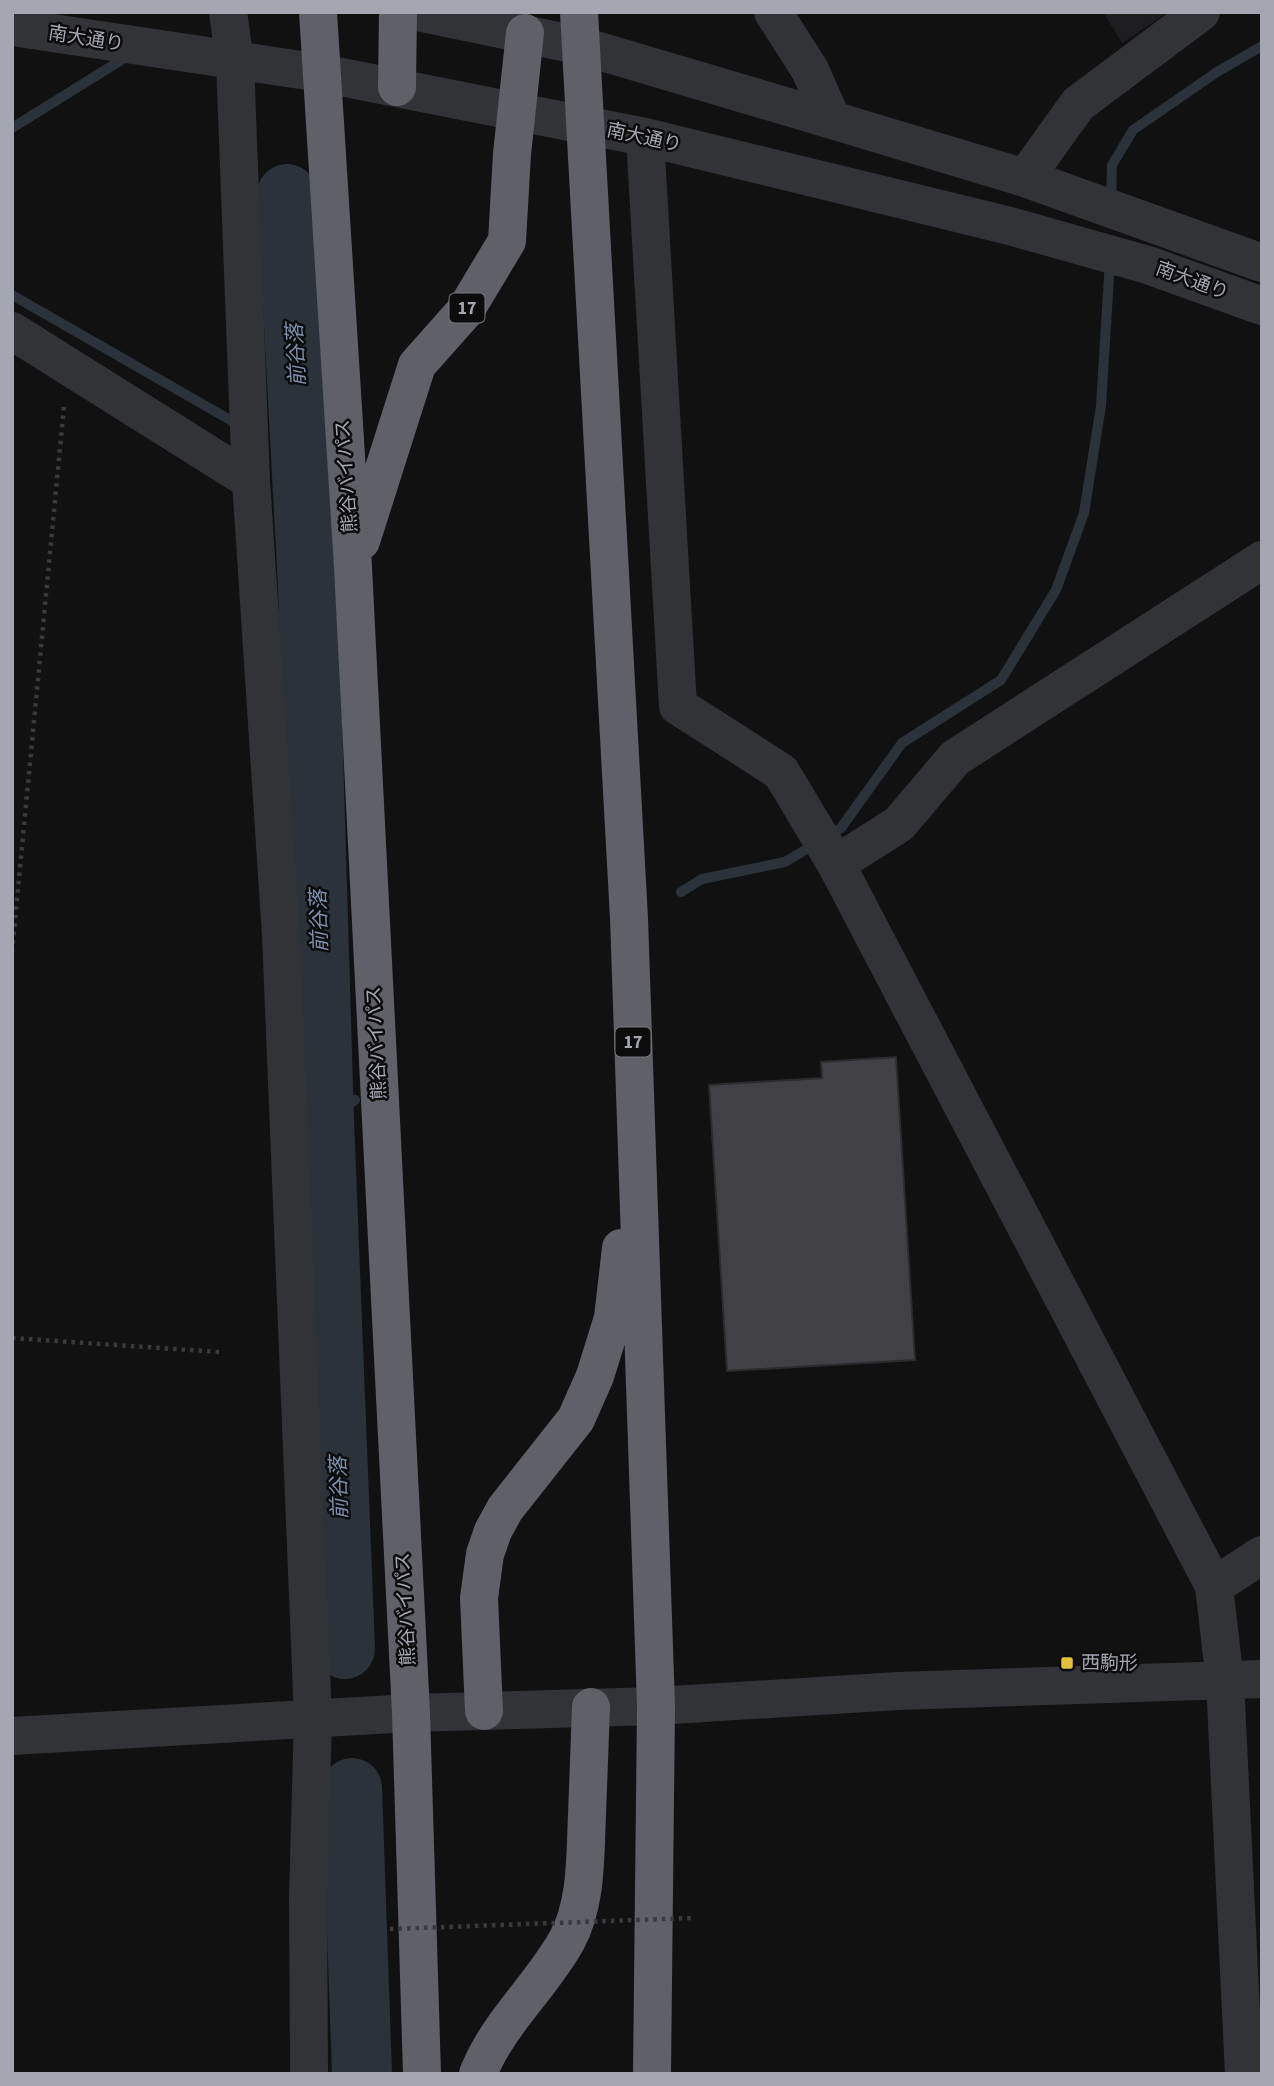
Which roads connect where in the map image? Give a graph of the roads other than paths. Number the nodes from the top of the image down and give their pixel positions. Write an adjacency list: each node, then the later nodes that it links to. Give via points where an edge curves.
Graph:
1 (228, 12): 10 (street)
2 (318, 12): 11 (highway, 熊谷バイパス / 17)
3 (398, 12): 12 (highway)
4 (417, 12): 9 (street)
5 (773, 12): 14 (street, via 810,70)
6 (1201, 12): 17 (street, via 1078,104)
7 (12, 27): 10 (street, 南大通り)
8 (580, 29): 9 (street); 14 (street); 15 (highway, 17)
9 (525, 33): 13 (highway, 17)
10 (235, 62): 11 (street, 南大通り); 21 (street)
11 (321, 72): 12 (street, 南大通り); 23 (highway, 熊谷バイパス / 17)
12 (397, 87): 13 (street, 南大通り)
13 (517, 112): 15 (street, 南大通り); 23 (highway, 17, via 507,241 465,311 417,365)
14 (832, 120): 17 (street)
15 (584, 127): 16 (street, 南大通り); 25 (highway, 17)
16 (645, 137): 19 (street, 南大通り, via 1010,226 1129,260); 24 (street, via 678,706 781,772)
17 (1025, 177): 18 (street)
18 (1262, 263)
19 (1262, 306)
20 (12, 331): 21 (street)
21 (251, 481): 33 (street, via 281,935)
22 (1262, 560): 24 (street, via 955,758 899,824)
23 (353, 567): 32 (highway, 熊谷バイパス / 17)
24 (836, 864): 27 (street)
25 (636, 1110): 29 (highway, 17); 31 (highway, via 613,1318 595,1376 576,1419 505,1509 485,1554 479,1598)
26 (1262, 1555): 27 (street)
27 (1214, 1586): 28 (street)
28 (1243, 1680): 29 (street, via 898,1691); 39 (street)
29 (656, 1706): 30 (street); 38 (highway, 17)
30 (591, 1707): 31 (street); 37 (highway, via 585,1870 577,1919 484,2058)
31 (484, 1711): 32 (street)
32 (411, 1713): 33 (street); 36 (highway, 熊谷バイパス / 17)
33 (313, 1718): 34 (street); 35 (street, via 307,1896)
34 (12, 1736)
35 (310, 2074)
36 (422, 2074)
37 (478, 2074)
38 (652, 2074)
39 (1244, 2074)

